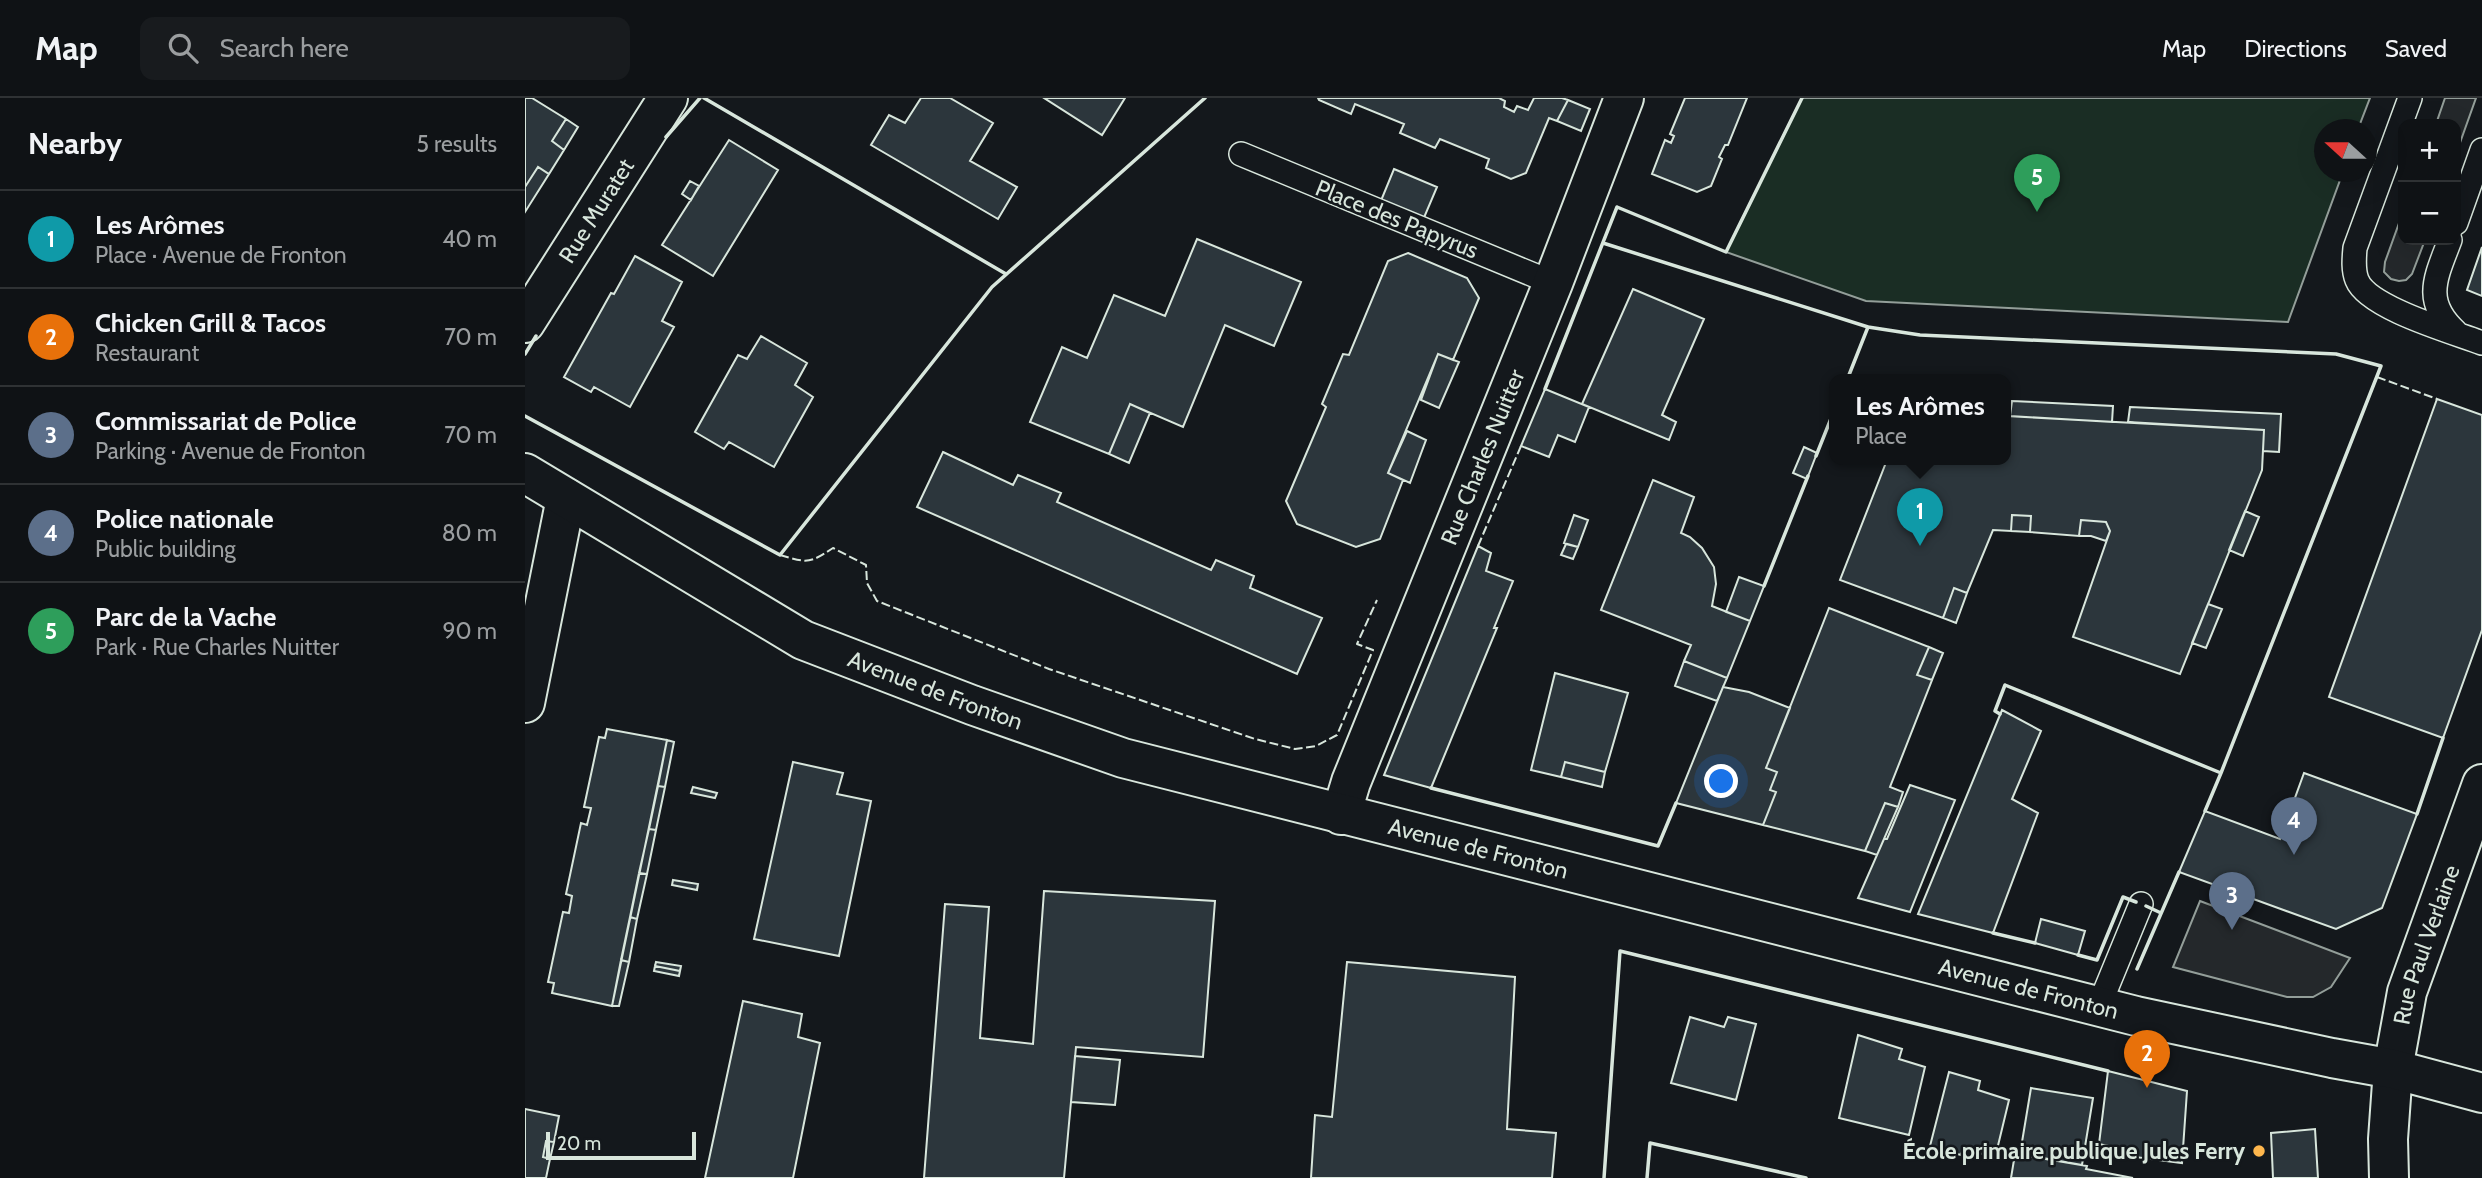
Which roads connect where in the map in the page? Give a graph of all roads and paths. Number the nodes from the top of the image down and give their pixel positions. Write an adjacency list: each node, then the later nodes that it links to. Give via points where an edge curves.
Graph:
1 (668, 98): 9 (street, Rue Muratet)
2 (1624, 98): 8 (street, Rue Charles Nuitter)
3 (2410, 98): 10 (lane, via 2355,248 2354,271 2358,283 2384,306)
4 (2482, 150): 6 (lane)
5 (1241, 154): 8 (lane, Place des Papyrus)
6 (2461, 209)
7 (2448, 245): 10 (lane, via 2433,293 2440,315)
8 (1553, 283): 16 (street, Rue Charles Nuitter)
9 (525, 323)
10 (2459, 334): 11 (lane)
11 (2482, 343)
12 (525, 473): 13 (street, Avenue de Fronton)
13 (566, 498): 14 (street); 16 (street, Avenue de Fronton, via 803,640 1123,758)
14 (525, 703)
15 (2482, 784): 19 (street, Rue Paul Verlaine, via 2407,992)
16 (1341, 815): 18 (street, Avenue de Fronton)
17 (2141, 904): 18 (lane)
18 (2099, 1006): 19 (street, Avenue de Fronton)
19 (2393, 1069): 20 (street, Avenue de Fronton); 21 (street, Rue Paul Verlaine)
20 (2482, 1093)
21 (2389, 1178)

